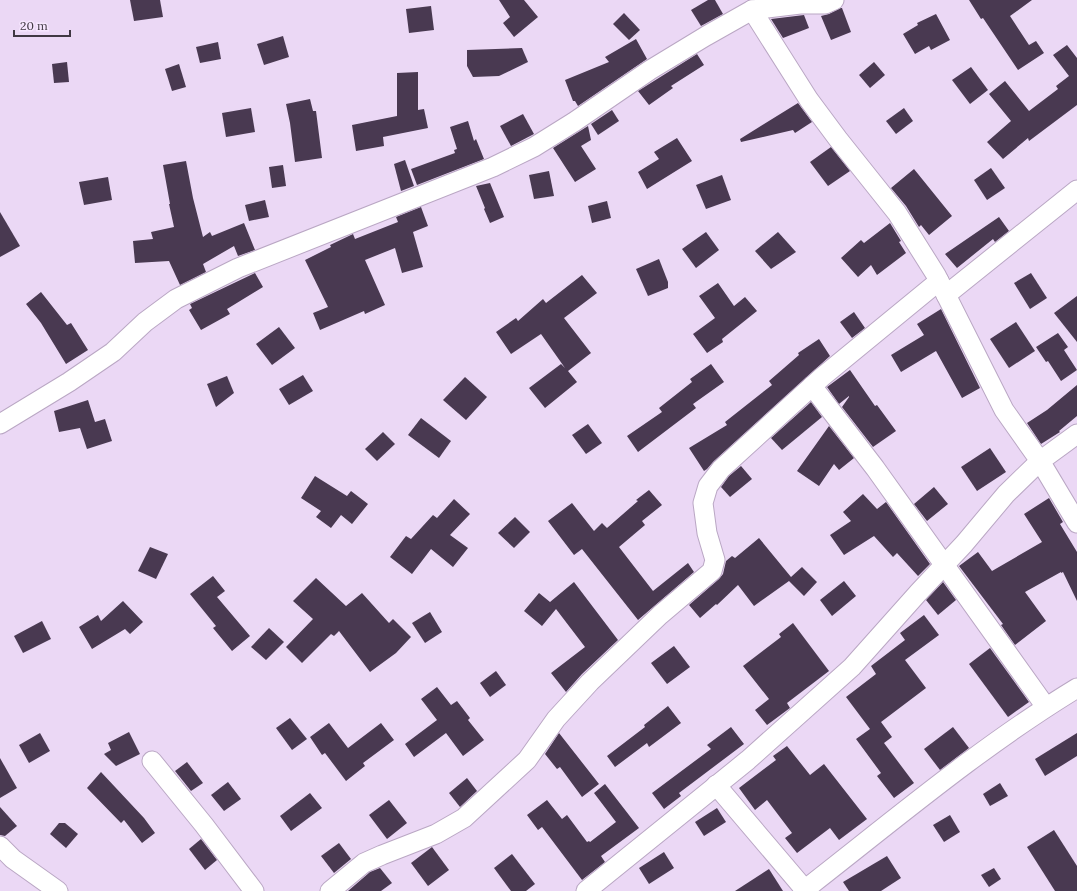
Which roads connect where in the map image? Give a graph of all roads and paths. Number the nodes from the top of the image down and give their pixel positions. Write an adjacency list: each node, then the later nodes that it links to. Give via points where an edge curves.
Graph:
1 (834, 0): 2 (street, via 825,4 800,4)
2 (752, 10): 4 (street, via 809,100 897,213); 6 (street, via 650,70 534,147 493,168 238,268 176,299 145,322 113,352)
3 (1077, 191): 4 (street)
4 (942, 288): 5 (street); 8 (street, via 1004,410)
5 (812, 386): 10 (street); 18 (street, via 721,469 708,486 703,503 707,533 715,560 712,572 660,615 590,682 556,719 527,760 464,818 436,834 364,863)
6 (0, 424)
7 (1077, 434): 8 (street)
8 (1040, 461): 9 (street); 10 (street, via 1006,494)
9 (1077, 523)
10 (945, 565): 12 (street); 14 (street, via 852,667 748,760)
11 (1077, 688): 12 (street)
12 (1046, 707): 20 (street, via 977,756)
13 (152, 761): 17 (street)
14 (716, 785): 19 (street); 20 (street)
15 (0, 846): 16 (street, via 13,859)
16 (58, 891)
17 (254, 891)
18 (330, 891)
19 (586, 891)
20 (805, 891)

